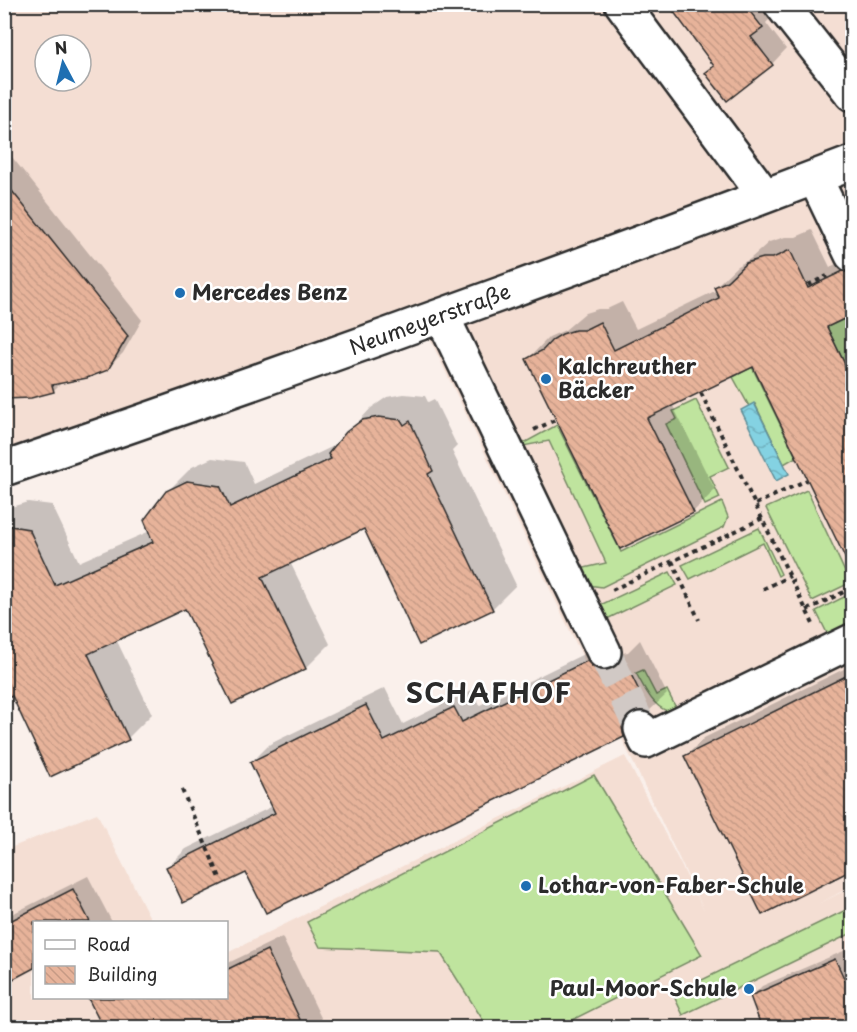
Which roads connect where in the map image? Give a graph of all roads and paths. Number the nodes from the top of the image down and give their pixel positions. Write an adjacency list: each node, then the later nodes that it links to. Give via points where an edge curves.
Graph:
1 (622, 4): 6 (street)
2 (781, 4): 3 (street)
3 (852, 94)
4 (852, 164): 5 (street, Neumeyerstraße)
5 (815, 178): 6 (street, Neumeyerstraße); 7 (street)
6 (765, 196): 9 (street, Neumeyerstraße)
7 (841, 265): 8 (path)
8 (808, 285)
9 (442, 316): 11 (street, Neumeyerstraße); 19 (street)
10 (701, 393): 13 (path)
11 (4, 469)
12 (807, 480): 13 (path)
13 (756, 504): 14 (path)
14 (763, 518): 15 (path); 16 (path)
15 (672, 561): 19 (path); 21 (path)
16 (790, 576): 18 (path); 20 (path)
17 (852, 588): 20 (path)
18 (763, 589)
19 (581, 604): 23 (street)
20 (807, 610): 22 (path)
21 (699, 620)
22 (840, 647): 24 (street, via 646,741)
23 (604, 652)
24 (641, 729)
25 (182, 790): 26 (path)
26 (221, 880)

